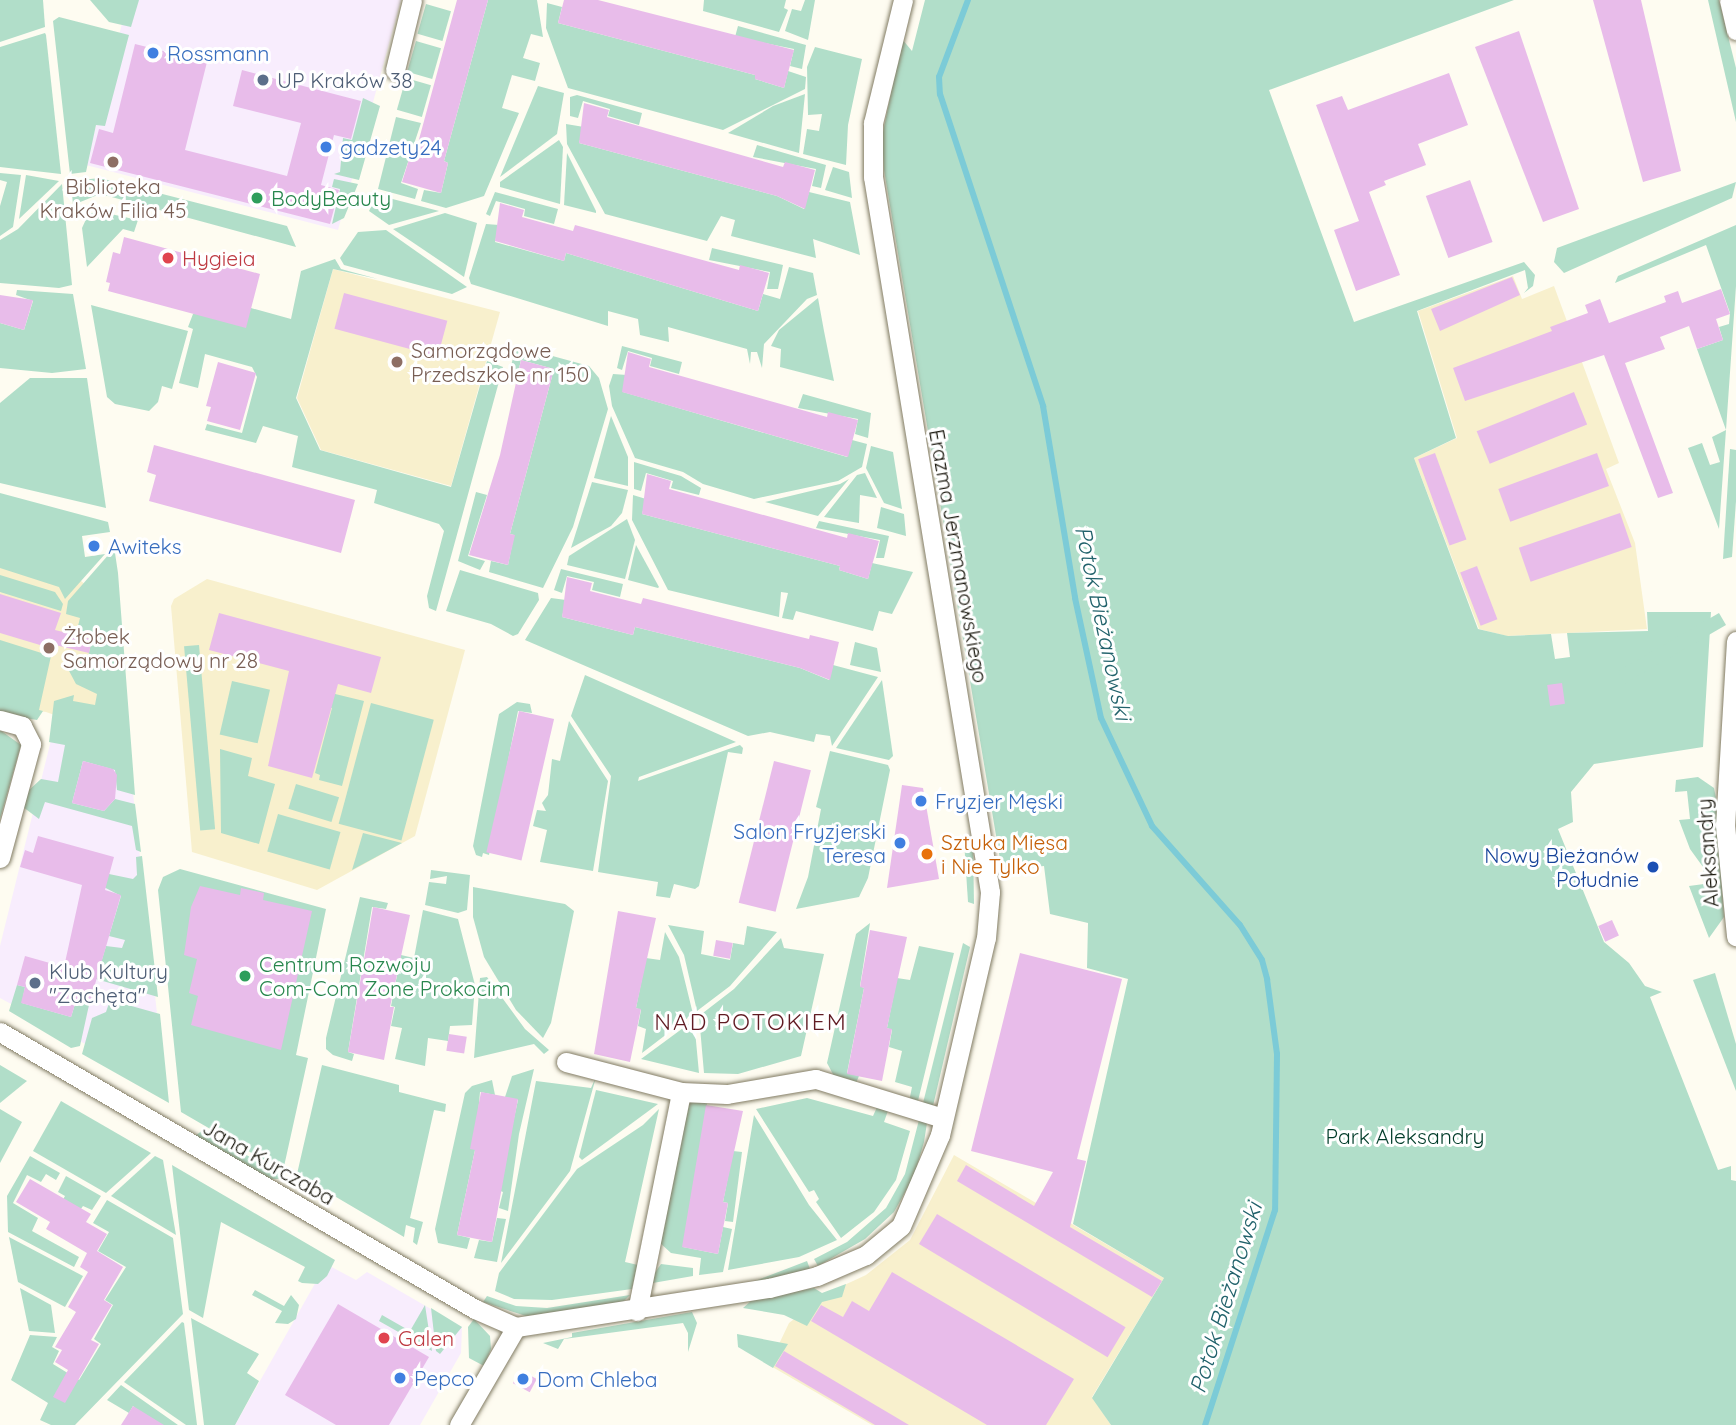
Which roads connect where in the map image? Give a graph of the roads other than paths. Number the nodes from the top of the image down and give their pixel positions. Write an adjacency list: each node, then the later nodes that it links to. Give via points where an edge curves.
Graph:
1 (412, 0): 5 (street)
2 (903, 0): 14 (street, Erazma Jerzmanowskiego, via 873,123 873,177 990,892 986,938)
3 (1729, 0): 4 (street)
4 (1736, 30)
5 (395, 70)
6 (1736, 641): 8 (street, Aleksandry)
7 (0, 720): 9 (street, via 22,726 31,744)
8 (1731, 768): 10 (street, Aleksandry, via 1725,825)
9 (0, 858)
10 (1736, 936)
11 (0, 1032): 16 (street, Jana Kurczaba, via 475,1309)
12 (566, 1062): 13 (street)
13 (681, 1092): 14 (street, via 727,1094 816,1079); 15 (street)
14 (943, 1118): 15 (street, Erazma Jerzmanowskiego, via 923,1183 901,1226 866,1255 817,1276)
15 (637, 1311): 16 (street, Erazma Jerzmanowskiego)
16 (516, 1327): 17 (street)
17 (459, 1425)

